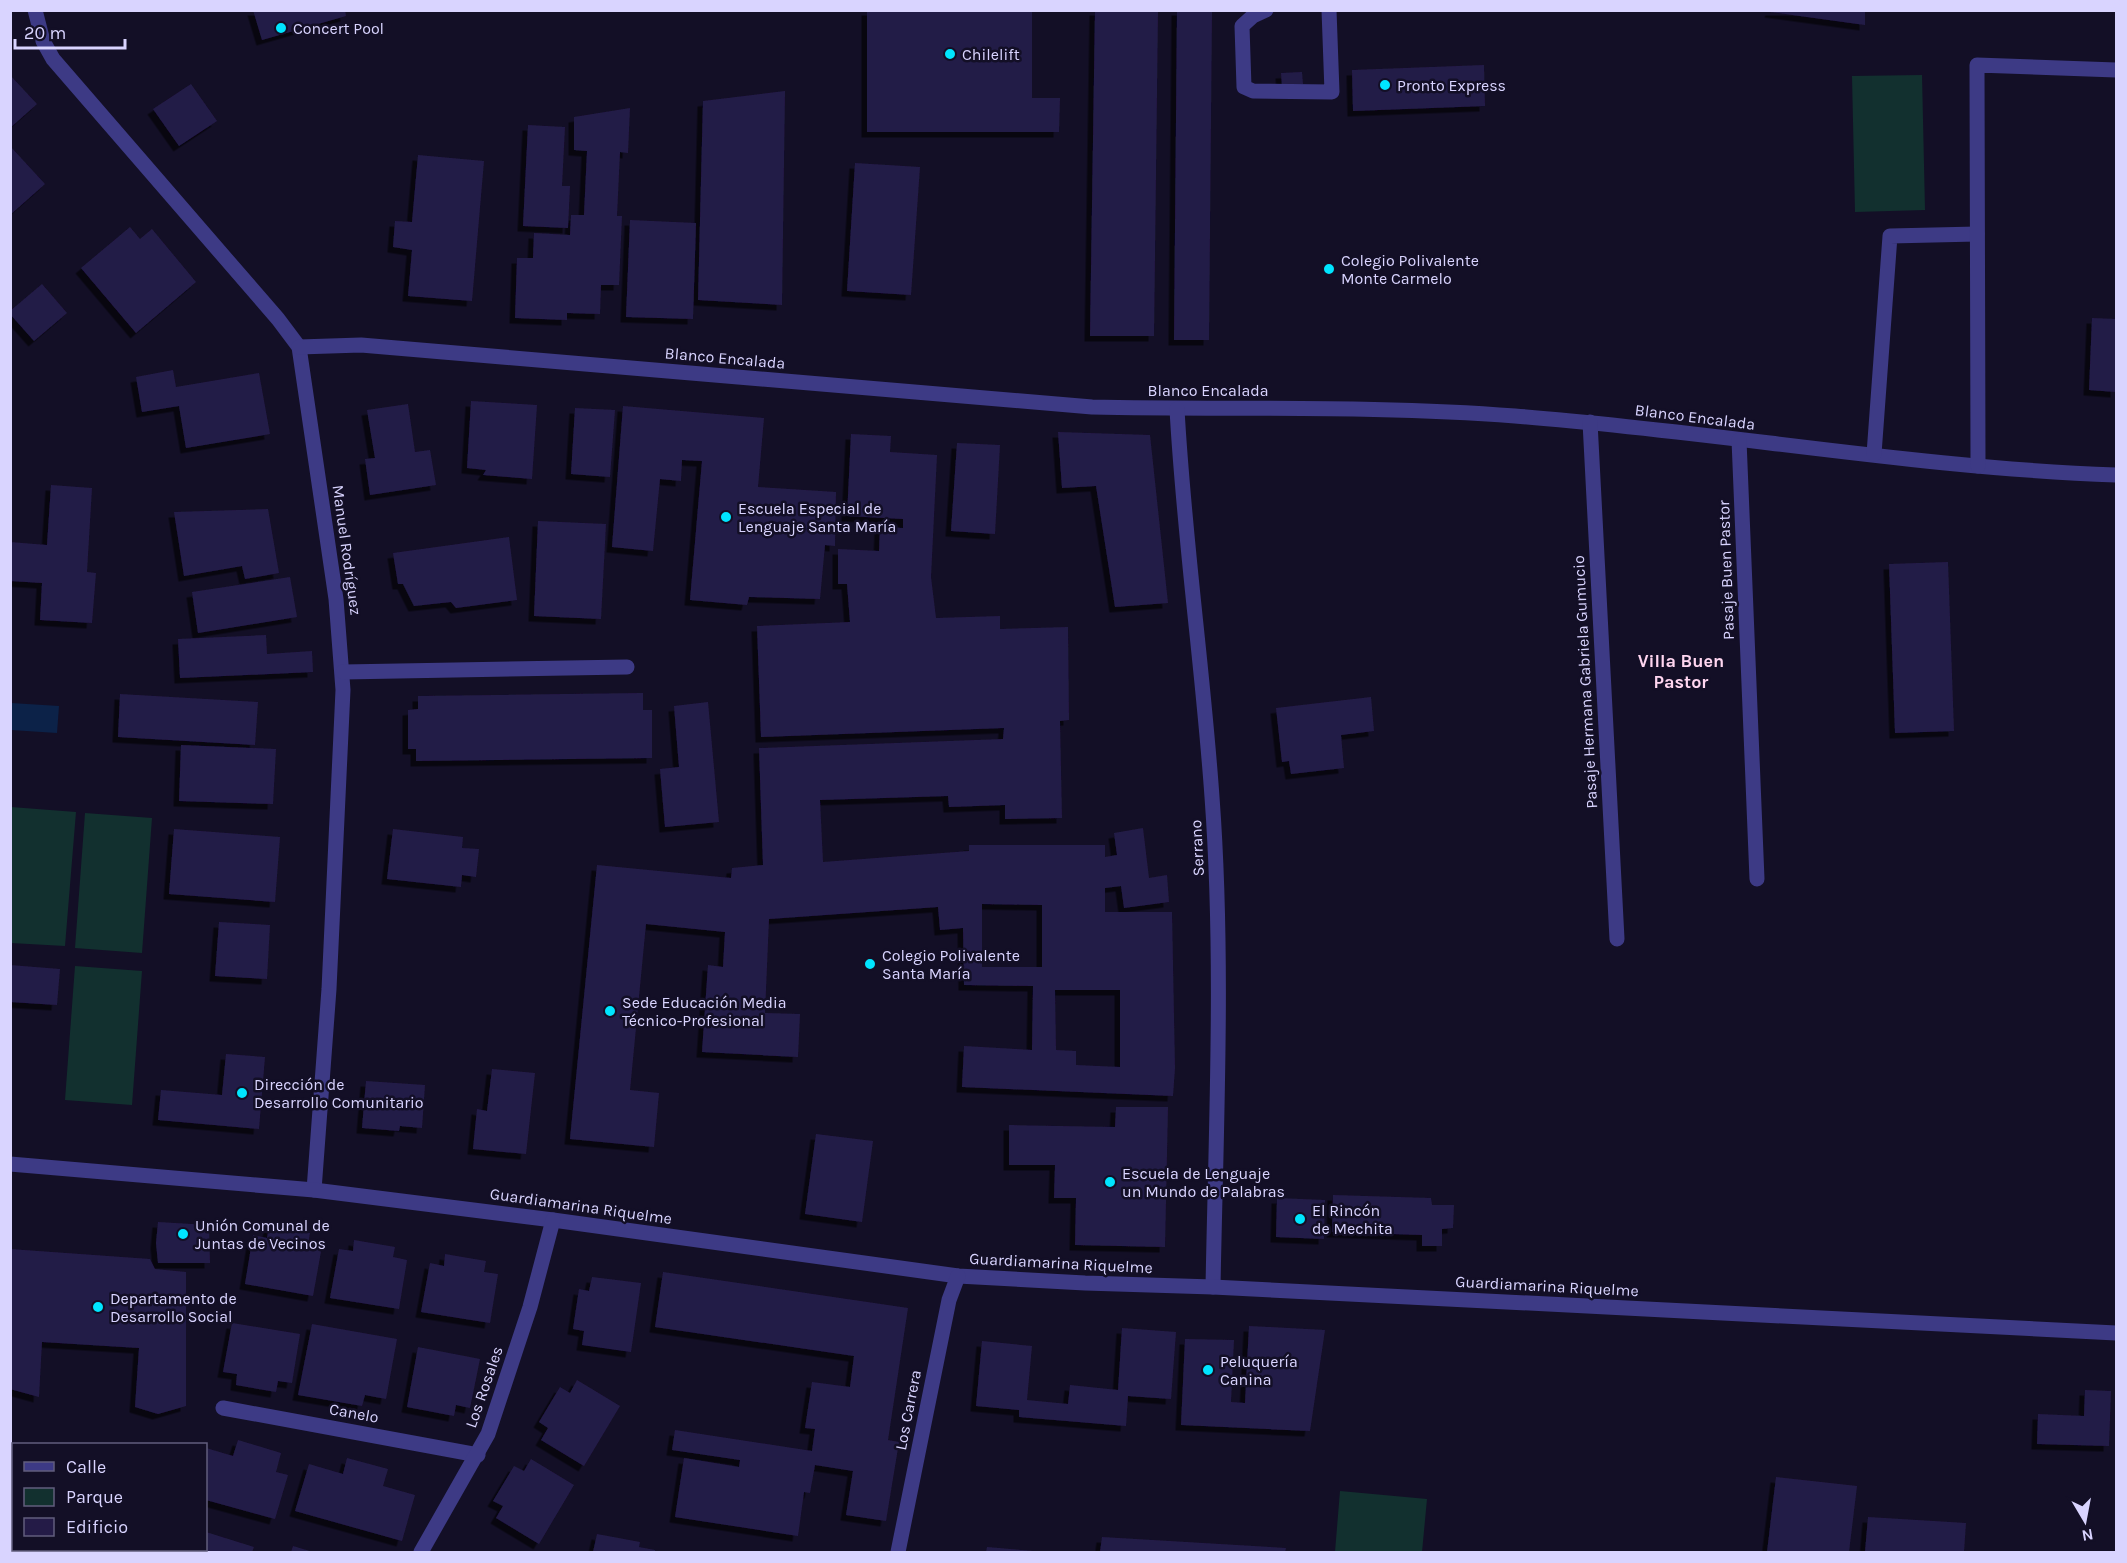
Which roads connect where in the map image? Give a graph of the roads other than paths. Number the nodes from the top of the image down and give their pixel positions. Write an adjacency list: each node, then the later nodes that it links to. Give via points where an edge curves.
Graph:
1 (35, 10): 6 (street, Manuel Rodríguez, via 43,41 53,59)
2 (1266, 10): 3 (street, via 1242,26 1244,87 1253,91 1332,92)
3 (1329, 10)
4 (2116, 70): 5 (street, via 1977,65)
5 (1977, 234): 10 (street, via 1890,236); 11 (street)
6 (299, 347): 7 (street, Blanco Encalada, via 361,345 1080,406); 14 (street, Manuel Rodríguez)
7 (1177, 409): 8 (street, Blanco Encalada, via 1390,409); 21 (street, Serrano, via 1217,887)
8 (1590, 422): 9 (street, Blanco Encalada); 16 (street, Pasaje Hermana Gabriela Gumucio)
9 (1739, 440): 10 (street, Blanco Encalada); 15 (street, Pasaje Buen Pastor)
10 (1874, 454): 11 (street, Blanco Encalada)
11 (1978, 466): 12 (street, Blanco Encalada)
12 (2116, 475)
13 (627, 667): 14 (street)
14 (343, 672): 18 (street, Manuel Rodríguez, via 329,989)
15 (1757, 879)
16 (1617, 939)
17 (10, 1164): 18 (street, Guardiamarina Riquelme)
18 (315, 1190): 19 (street, Guardiamarina Riquelme)
19 (553, 1220): 20 (street, Guardiamarina Riquelme); 24 (street, Los Rosales, via 530,1307)
20 (958, 1276): 21 (street, Guardiamarina Riquelme); 26 (street, Los Carrera, via 948,1307)
21 (1213, 1287): 22 (street, Guardiamarina Riquelme)
22 (2116, 1333)
23 (222, 1408): 24 (street, Canelo)
24 (478, 1455): 25 (street, Los Rosales)
25 (421, 1552)
26 (898, 1552)

